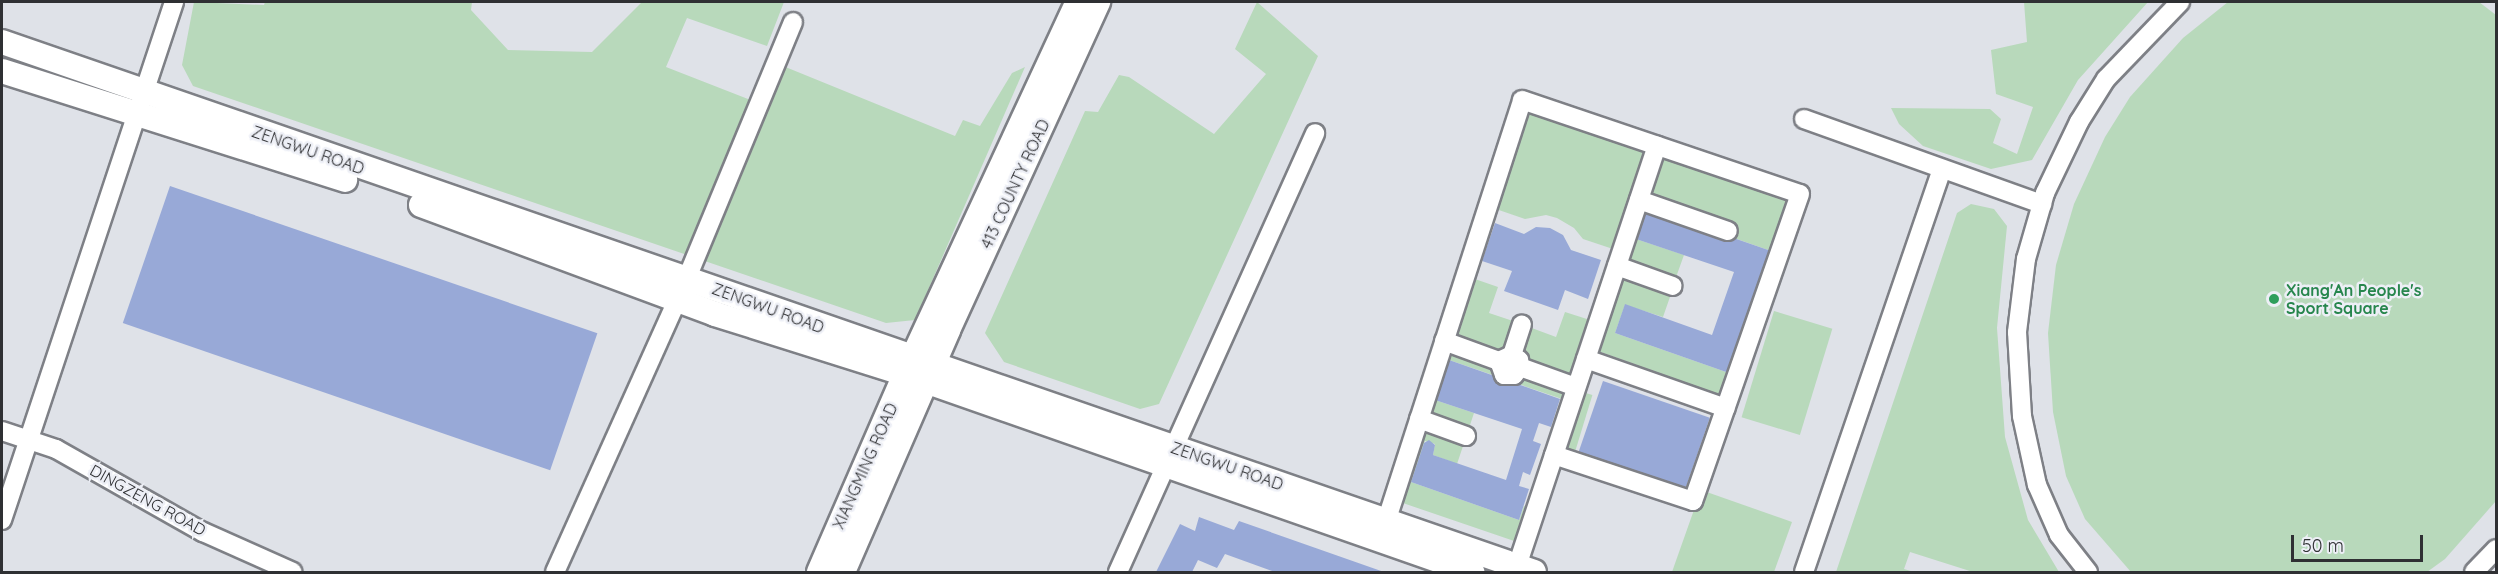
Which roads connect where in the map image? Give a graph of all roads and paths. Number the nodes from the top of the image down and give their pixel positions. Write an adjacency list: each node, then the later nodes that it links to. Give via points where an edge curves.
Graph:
1 (174, 2): 8 (street)
2 (1077, 2): 23 (street, 413 COUNTY ROAD)
3 (1098, 2): 23 (street, 413 COUNTY ROAD)
4 (2180, 2): 14 (street, via 2106,79 2079,122)
5 (793, 22): 18 (street)
6 (2, 42): 8 (street, ZENGWU ROAD)
7 (2, 71): 8 (street, ZENGWU ROAD)
8 (139, 102): 18 (street, ZENGWU ROAD, via 398,196); 29 (street)
9 (1804, 118): 12 (street)
10 (1315, 133): 31 (street)
11 (1657, 146): 13 (street); 20 (street, via 1522,100); 25 (street, via 1800,194)
12 (1942, 169): 14 (street); 42 (street)
13 (1639, 200): 15 (street); 16 (street)
14 (2042, 204): 43 (street, via 2026,259 2017,332 2022,416 2037,485 2059,535)
15 (1728, 231)
16 (1617, 266): 17 (street); 21 (street)
17 (1673, 286)
18 (682, 289): 23 (street, ZENGWU ROAD); 37 (street)
19 (1522, 324): 22 (street)
20 (1444, 340): 22 (street); 26 (street)
21 (1586, 359): 24 (street); 25 (street)
22 (1510, 361): 24 (street)
23 (919, 371): 31 (street, ZENGWU ROAD); 38 (street, XIANGMING ROAD); 39 (street, XIANGMING ROAD)
24 (1576, 387): 30 (street)
25 (1726, 408): 30 (street, via 1693,501)
26 (1419, 419): 28 (street); 33 (street)
27 (2, 431): 29 (street, DINGZENG ROAD)
28 (1466, 436)
29 (25, 439): 32 (street); 36 (street, DINGZENG ROAD, via 56,449 203,532)
30 (1554, 455): 35 (street)
31 (1169, 457): 33 (street, ZENGWU ROAD); 40 (street); 41 (street, ZENGWU ROAD)
32 (2, 520)
33 (1386, 522): 35 (street, ZENGWU ROAD)
34 (2496, 549): 44 (street)
35 (1526, 570)
36 (293, 573)
37 (555, 573)
38 (819, 573)
39 (843, 573)
40 (1118, 573)
41 (1472, 573)
42 (1804, 573)
43 (2088, 573)
44 (2474, 573)

